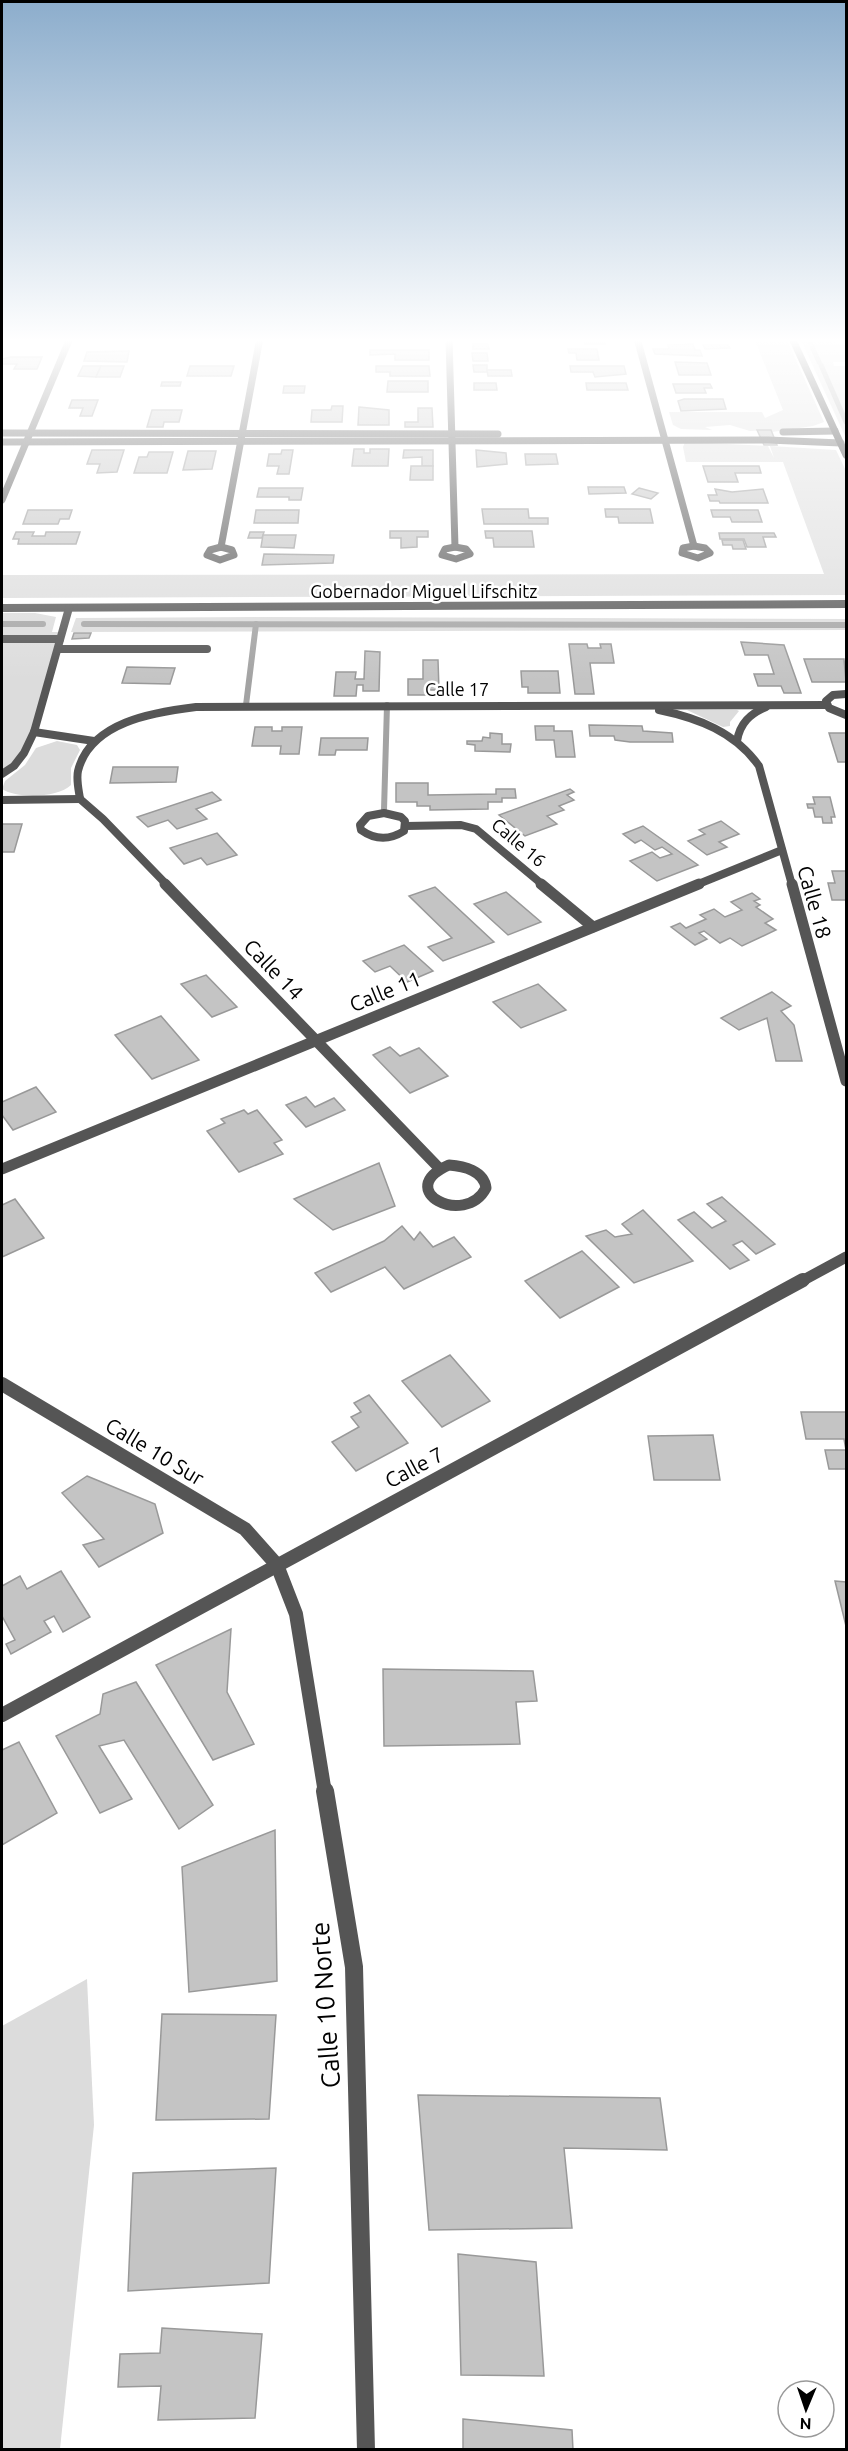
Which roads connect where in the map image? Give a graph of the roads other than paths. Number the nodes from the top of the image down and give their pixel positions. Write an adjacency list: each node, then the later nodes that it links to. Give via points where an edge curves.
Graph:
1 (22, 452): 5 (street)
2 (239, 452): 7 (street)
3 (452, 452): 8 (street)
4 (668, 452): 6 (street)
5 (2, 500)
6 (694, 546)
7 (221, 547)
8 (455, 547)
9 (846, 604): 11 (street, Gobernador Miguel Lifschitz)
10 (2, 608): 11 (street, Gobernador Miguel Lifschitz)
11 (69, 608): 13 (street)
12 (2, 639): 13 (street)
13 (60, 639): 14 (street)
14 (58, 649): 15 (street); 21 (street)
15 (207, 649)
16 (846, 694): 19 (street, via 829,698)
17 (634, 705): 18 (street, Calle 17); 22 (street, Calle 17, via 196,706 140,717); 23 (street, Calle 18, via 691,718)
18 (773, 705): 19 (street, Calle 17); 23 (street, via 744,720)
19 (827, 705): 20 (street, Calle 17)
20 (846, 715)
21 (34, 732): 22 (street); 24 (street, via 24,753)
22 (94, 741): 26 (street, via 78,766)
23 (737, 741): 28 (street, Calle 18, via 759,766)
24 (2, 774)
25 (2, 800): 26 (street)
26 (80, 800): 30 (street, Calle 14, via 103,819)
27 (406, 826): 29 (street, Calle 16, via 461,825 476,829)
28 (782, 850): 29 (street, Calle 11); 31 (street, Calle 18)
29 (593, 927): 30 (street, Calle 11)
30 (315, 1041): 32 (street, Calle 14); 33 (street, Calle 11)
31 (846, 1081)
32 (439, 1168): 32 (street, via 426,1181 430,1196 449,1206 461,1206 480,1197 484,1181 472,1168)
33 (2, 1169)
34 (846, 1257): 36 (street, Calle 7)
35 (2, 1384): 36 (street, Calle 10 Sur, via 245,1529)
36 (277, 1565): 37 (street, Calle 7); 38 (street, Calle 10 Norte, via 296,1614 354,1967)
37 (2, 1714)
38 (366, 2450)

